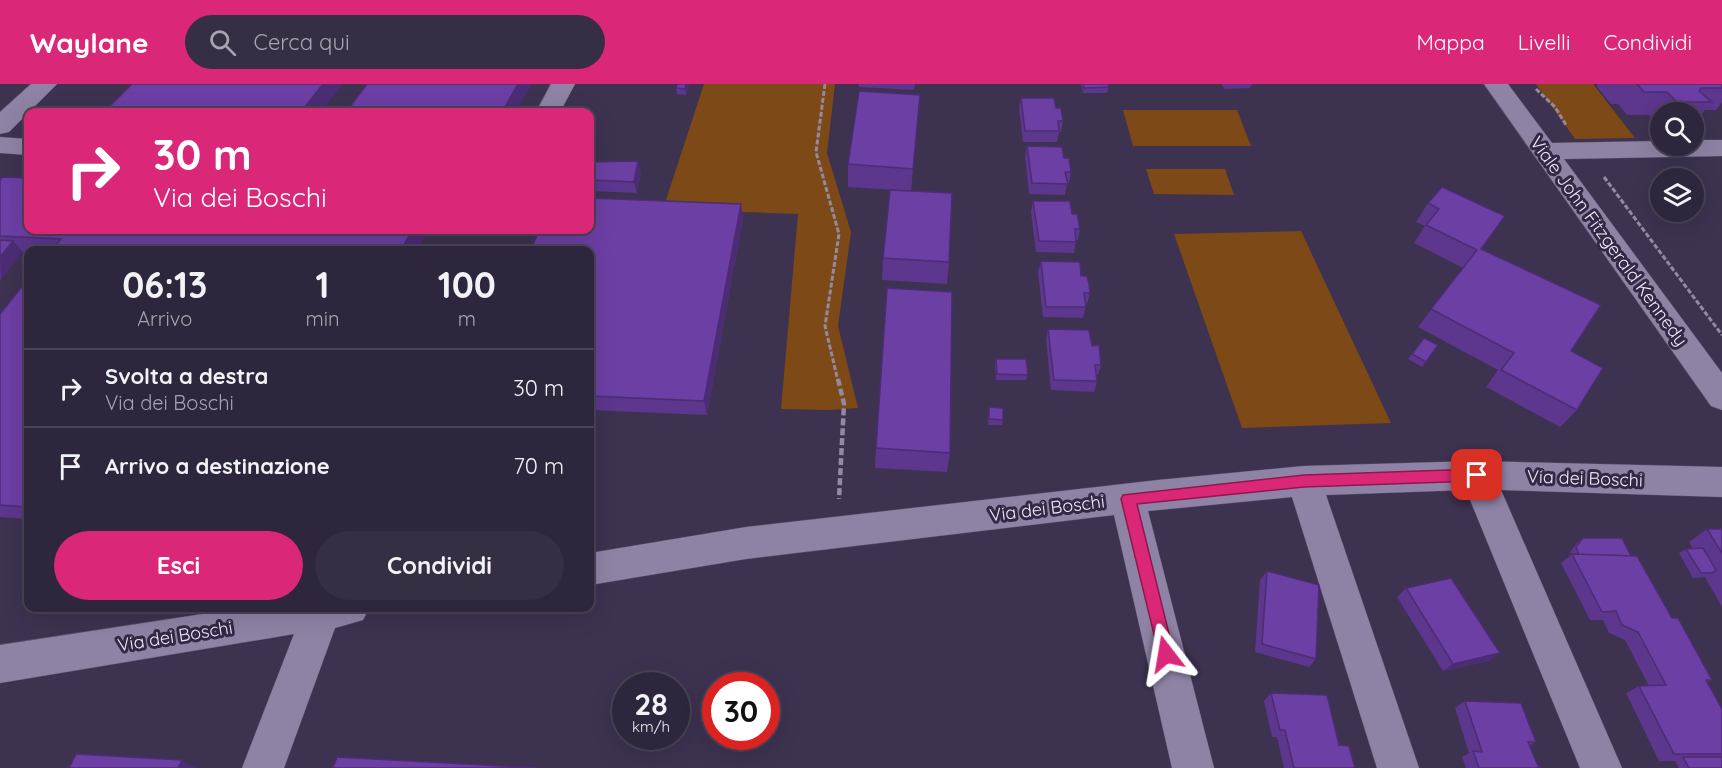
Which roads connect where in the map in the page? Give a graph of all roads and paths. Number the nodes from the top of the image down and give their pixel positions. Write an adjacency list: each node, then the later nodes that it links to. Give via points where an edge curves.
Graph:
1 (45, 84): 7 (street)
2 (563, 84): 6 (street)
3 (825, 84): 19 (path, via 816,152 840,234 825,326 844,404)
4 (1496, 84): 11 (street, Viale John Fitzgerald Kennedy)
5 (1531, 84): 12 (path, via 1555,106)
6 (550, 108)
7 (0, 126)
8 (0, 145): 9 (street)
9 (24, 147)
10 (1722, 148): 12 (street)
11 (1545, 151): 12 (street); 14 (street, Viale John Fitzgerald Kennedy)
12 (1585, 151): 13 (path)
13 (1722, 335)
14 (1722, 397)
15 (1477, 475): 16 (street, Via dei Boschi); 17 (street, Via dei Boschi); 27 (street)
16 (1304, 481): 18 (street, Via dei Boschi); 26 (street)
17 (1722, 482)
18 (1128, 499): 19 (street, Via dei Boschi); 25 (street)
19 (838, 532): 20 (street, Via dei Boschi)
20 (594, 568)
21 (324, 612): 23 (street, Via dei Boschi)
22 (335, 612): 24 (street)
23 (0, 664)
24 (263, 768)
25 (1193, 768)
26 (1398, 768)
27 (1601, 768)

